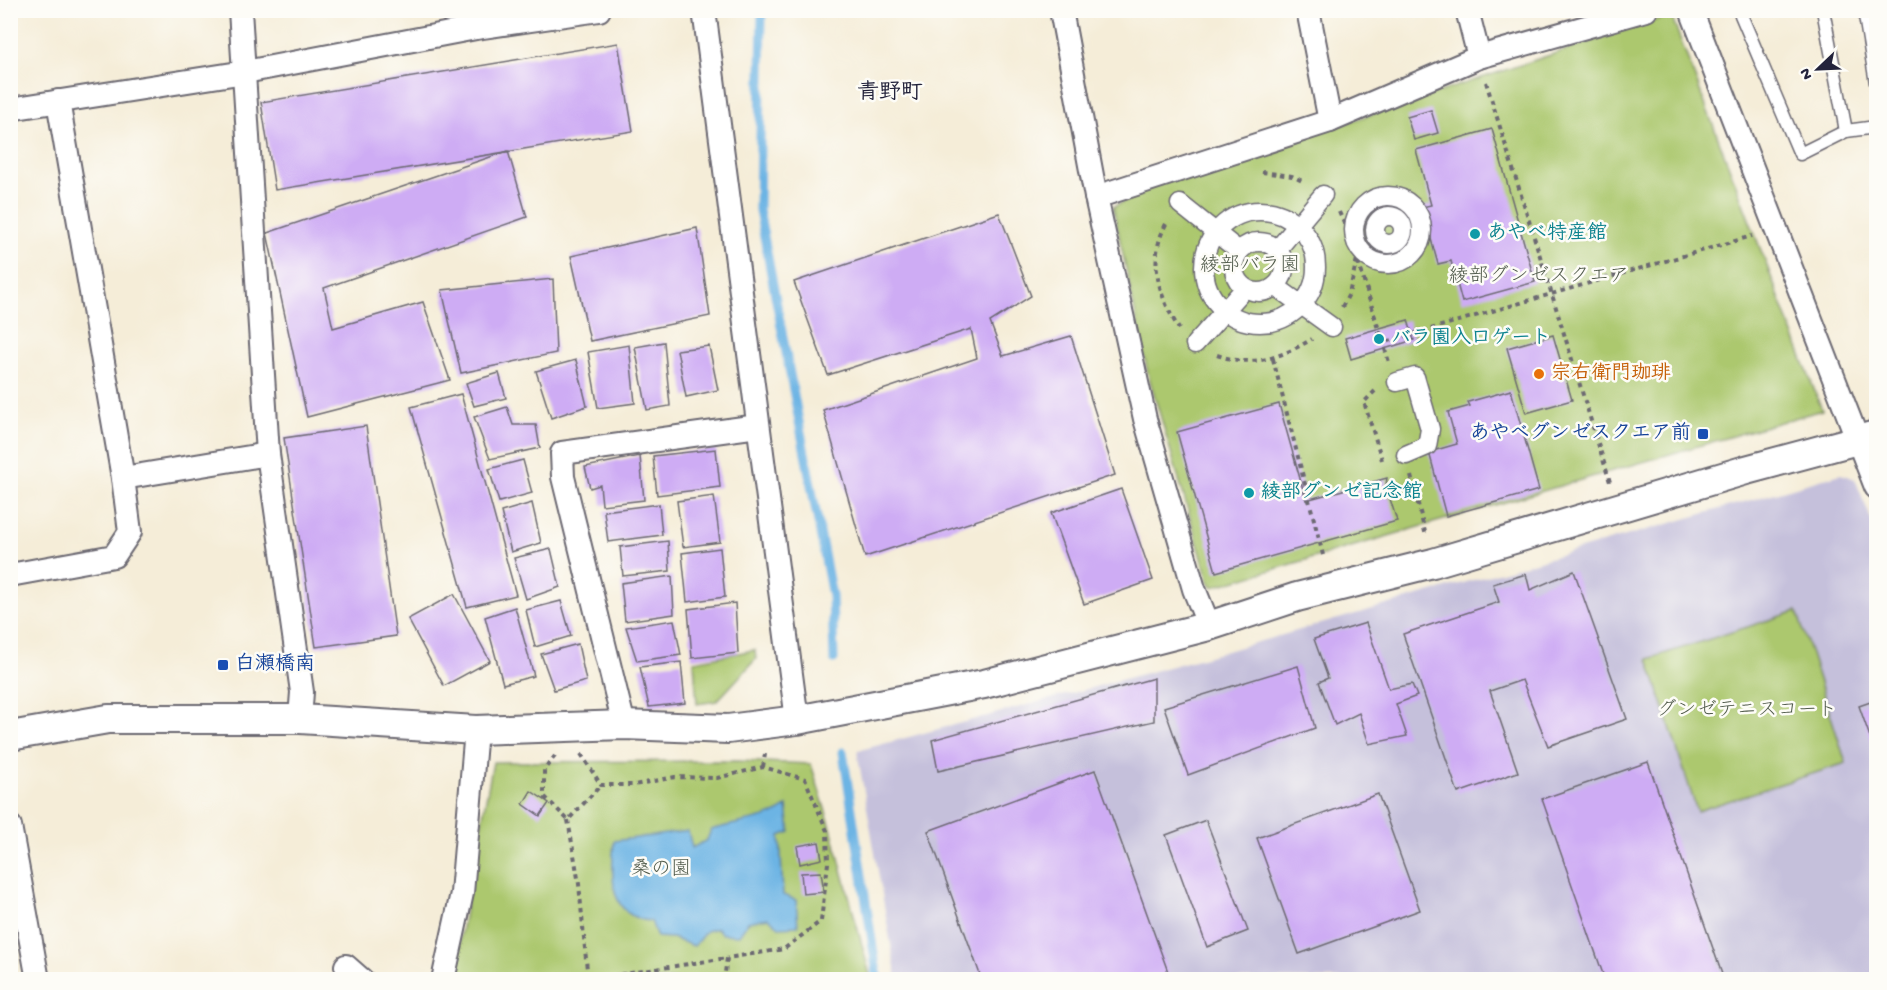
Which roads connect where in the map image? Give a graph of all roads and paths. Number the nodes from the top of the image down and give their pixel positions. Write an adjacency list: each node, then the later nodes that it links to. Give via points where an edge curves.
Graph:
1 (240, 10): 14 (street)
2 (599, 10): 12 (street)
3 (704, 10): 46 (street)
4 (1061, 10): 23 (street)
5 (1308, 10): 18 (street)
6 (1467, 10): 13 (street)
7 (1646, 10): 13 (street)
8 (1691, 10): 29 (street)
9 (1822, 10): 20 (lane)
10 (1864, 10): 15 (lane)
11 (1741, 15): 20 (lane, via 1800,154)
12 (474, 19): 14 (street)
13 (1479, 57): 18 (street); 38 (path)
14 (245, 72): 16 (street); 48 (street)
15 (1876, 83)
16 (58, 101): 17 (street); 50 (street)
17 (10, 109)
18 (1330, 121): 23 (street)
19 (1876, 127): 20 (lane)
20 (1846, 131)
21 (1255, 172): 22 (path, via 1292,176)
22 (1323, 195): 28 (street); 32 (path, via 1343,216)
23 (1096, 197): 56 (street, via 1145,419 1194,589)
24 (1378, 197): 26 (street); 27 (street, via 1388,195 1407,202 1415,209); 32 (street, via 1361,209 1356,218 1354,227)
25 (1180, 204): 30 (street); 43 (path, via 1163,230 1156,270 1166,309)
26 (1383, 217): 27 (street); 32 (street)
27 (1411, 223): 31 (street); 35 (street, via 1421,236 1419,244)
28 (1297, 225): 30 (street, via 1270,211 1252,211 1234,216); 33 (street); 39 (street, via 1312,245 1316,264 1314,282)
29 (1777, 228): 38 (path); 47 (street)
30 (1216, 232): 34 (street); 40 (street, via 1204,259 1204,278 1211,295)
31 (1393, 244): 32 (street); 35 (street)
32 (1361, 246): 35 (street, via 1380,263); 41 (path, via 1349,294); 42 (path)
33 (1277, 250): 34 (street, via 1254,242); 36 (street, via 1283,272)
34 (1239, 251): 37 (street, via 1233,266)
35 (1399, 262)
36 (1275, 286): 37 (street, via 1260,292); 39 (street)
37 (1245, 288): 40 (street)
38 (1551, 295): 42 (path); 52 (path)
39 (1301, 304): 40 (street, via 1276,321 1257,323 1239,319); 41 (street)
40 (1225, 310): 43 (street)
41 (1332, 327): 44 (path)
42 (1382, 343): 45 (path)
43 (1195, 344): 44 (path, via 1220,357)
44 (1273, 359): 53 (path)
45 (1397, 382): 49 (street, via 1415,377 1430,429 1427,446); 49 (path, via 1378,387 1364,402 1381,460)
46 (758, 426): 58 (street); 59 (street, via 562,453 563,477)
47 (1867, 437): 51 (street); 52 (street)
48 (268, 454): 50 (street); 57 (street, via 303,692)
49 (1406, 454): 54 (path)
50 (123, 478): 55 (street, via 130,532 114,556)
51 (1876, 487)
52 (1618, 508): 54 (street)
53 (1323, 555)
54 (1433, 563): 56 (street, via 1297,597)
55 (10, 575)
56 (1209, 626): 58 (street, via 984,684)
57 (300, 719): 60 (street); 61 (street, via 108,719)
58 (797, 720): 59 (street, via 729,729)
59 (624, 725): 60 (street)
60 (476, 730): 71 (street, via 462,893)
61 (10, 736)
62 (558, 751): 67 (path, via 544,770 544,796)
63 (569, 752): 66 (path, via 580,753)
64 (765, 754): 65 (path)
65 (763, 767): 66 (path, via 717,778 675,777 634,785); 69 (path, via 805,779 827,831 828,863 821,921 784,949)
66 (601, 785): 67 (path)
67 (568, 820): 72 (path, via 579,884)
68 (10, 826): 70 (street)
69 (727, 958): 72 (path); 73 (path)
70 (38, 980)
71 (443, 980)
72 (585, 980)
73 (724, 980)

